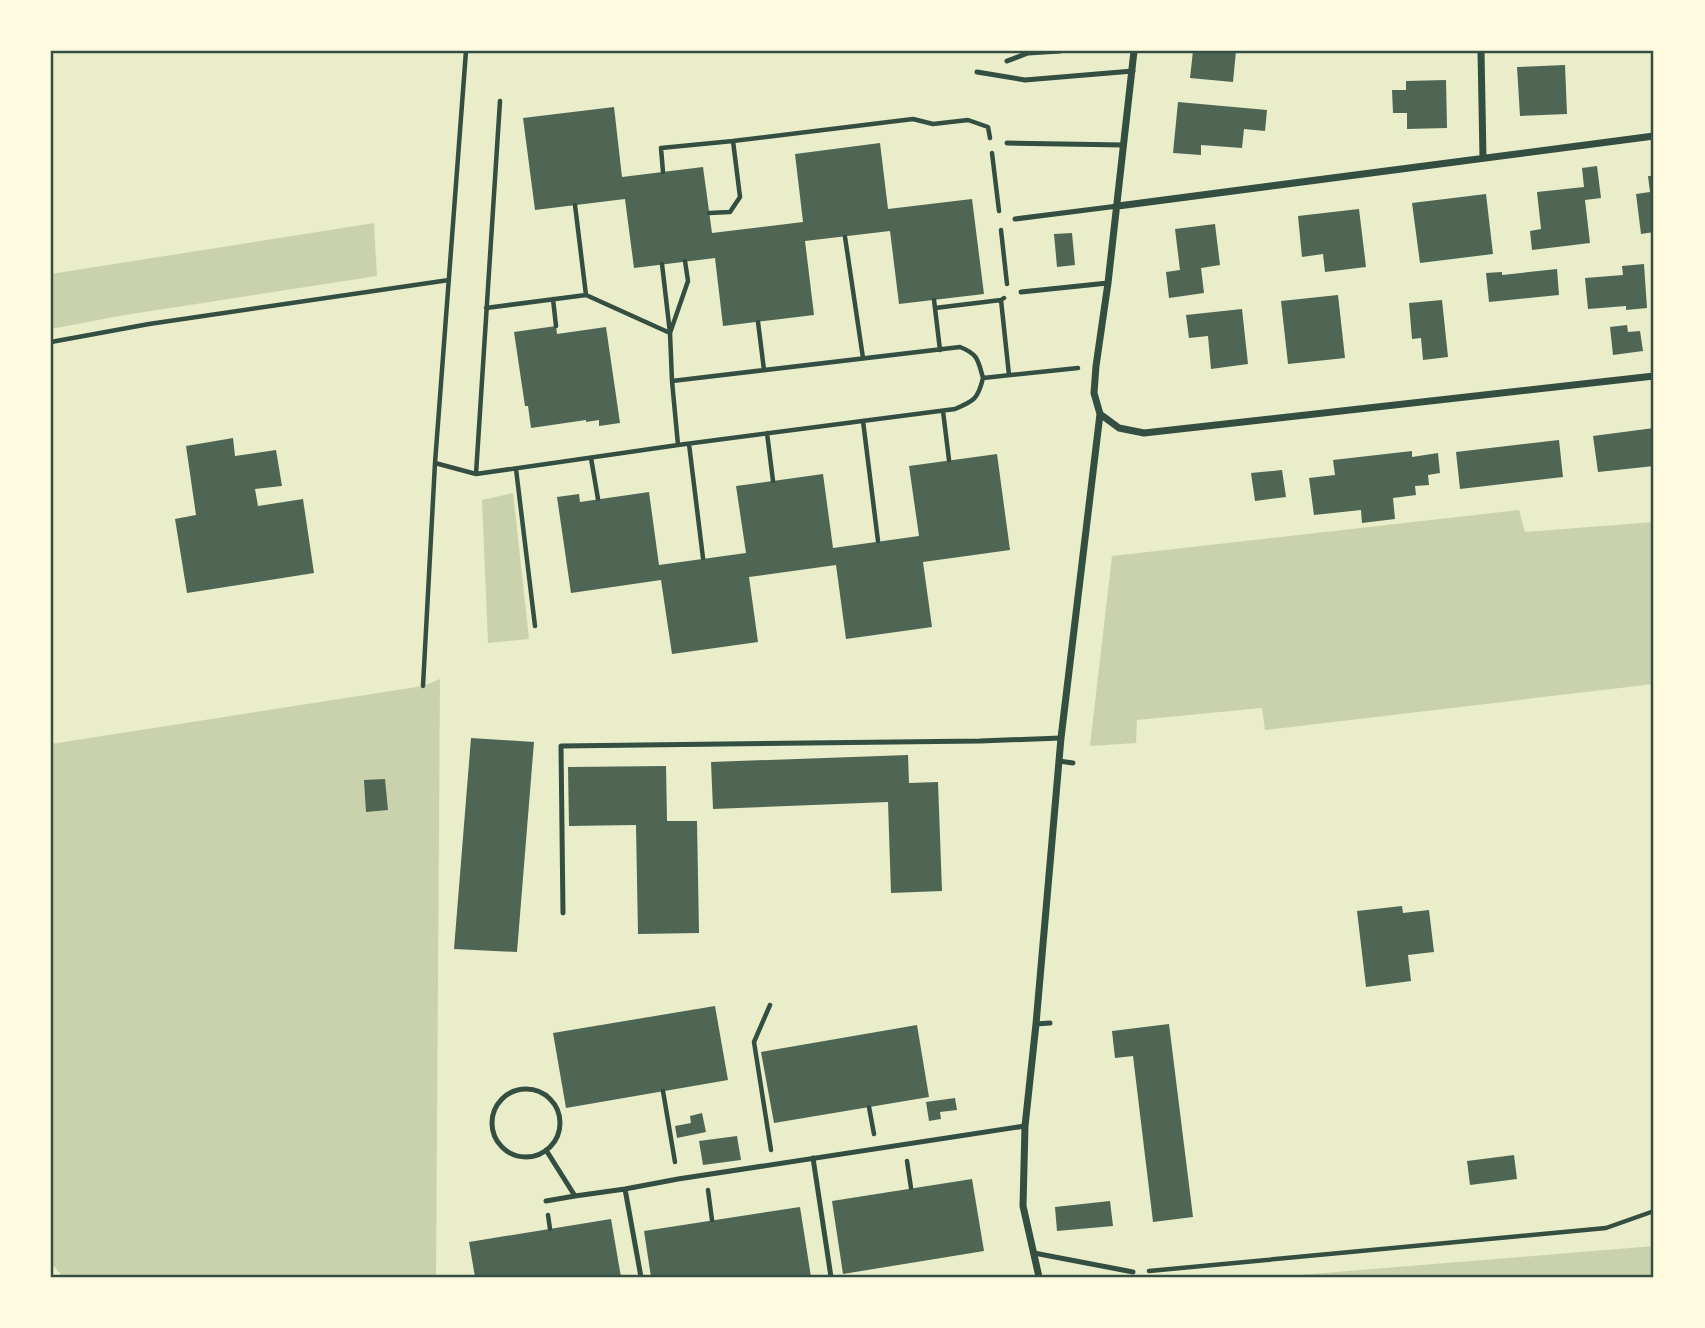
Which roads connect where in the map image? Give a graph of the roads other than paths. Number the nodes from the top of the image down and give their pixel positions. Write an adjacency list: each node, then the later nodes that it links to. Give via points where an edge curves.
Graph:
1 (1060, 51): 4 (lane, via 1028,53)
2 (1135, 51): 5 (street)
3 (1481, 51): 10 (street)
4 (1007, 61)
5 (1133, 71): 6 (lane, via 1025,80); 9 (street)
6 (977, 72)
7 (1654, 135): 10 (street)
8 (1007, 143): 9 (lane)
9 (1124, 145): 11 (street)
10 (1483, 158): 11 (street)
11 (1118, 206): 12 (lane); 13 (street)
12 (1015, 219)
13 (1108, 282): 14 (lane); 16 (street, via 1094,393)
14 (1021, 292)
15 (1654, 376): 16 (street, via 1144,433 1119,428)
16 (1100, 414): 17 (street)
17 (1061, 738): 18 (street); 20 (lane, via 561,746)
18 (1059, 761): 19 (lane); 22 (street)
19 (1073, 763)
20 (563, 913)
21 (1050, 1023): 22 (lane)
22 (1037, 1024): 23 (street)
23 (1025, 1126): 25 (lane); 29 (street, via 1023,1206)
24 (546, 1150): 24 (lane, via 559,1130 556,1105 538,1090 526,1088 506,1095 493,1114 496,1139 514,1155 524,1157); 27 (lane)
25 (813, 1158): 26 (lane); 32 (lane)
26 (625, 1189): 27 (lane); 31 (lane)
27 (575, 1196): 28 (lane)
28 (546, 1201)
29 (1034, 1253): 30 (lane); 33 (street)
30 (1133, 1272)
31 (641, 1277)
32 (831, 1277)
33 (1039, 1277)

